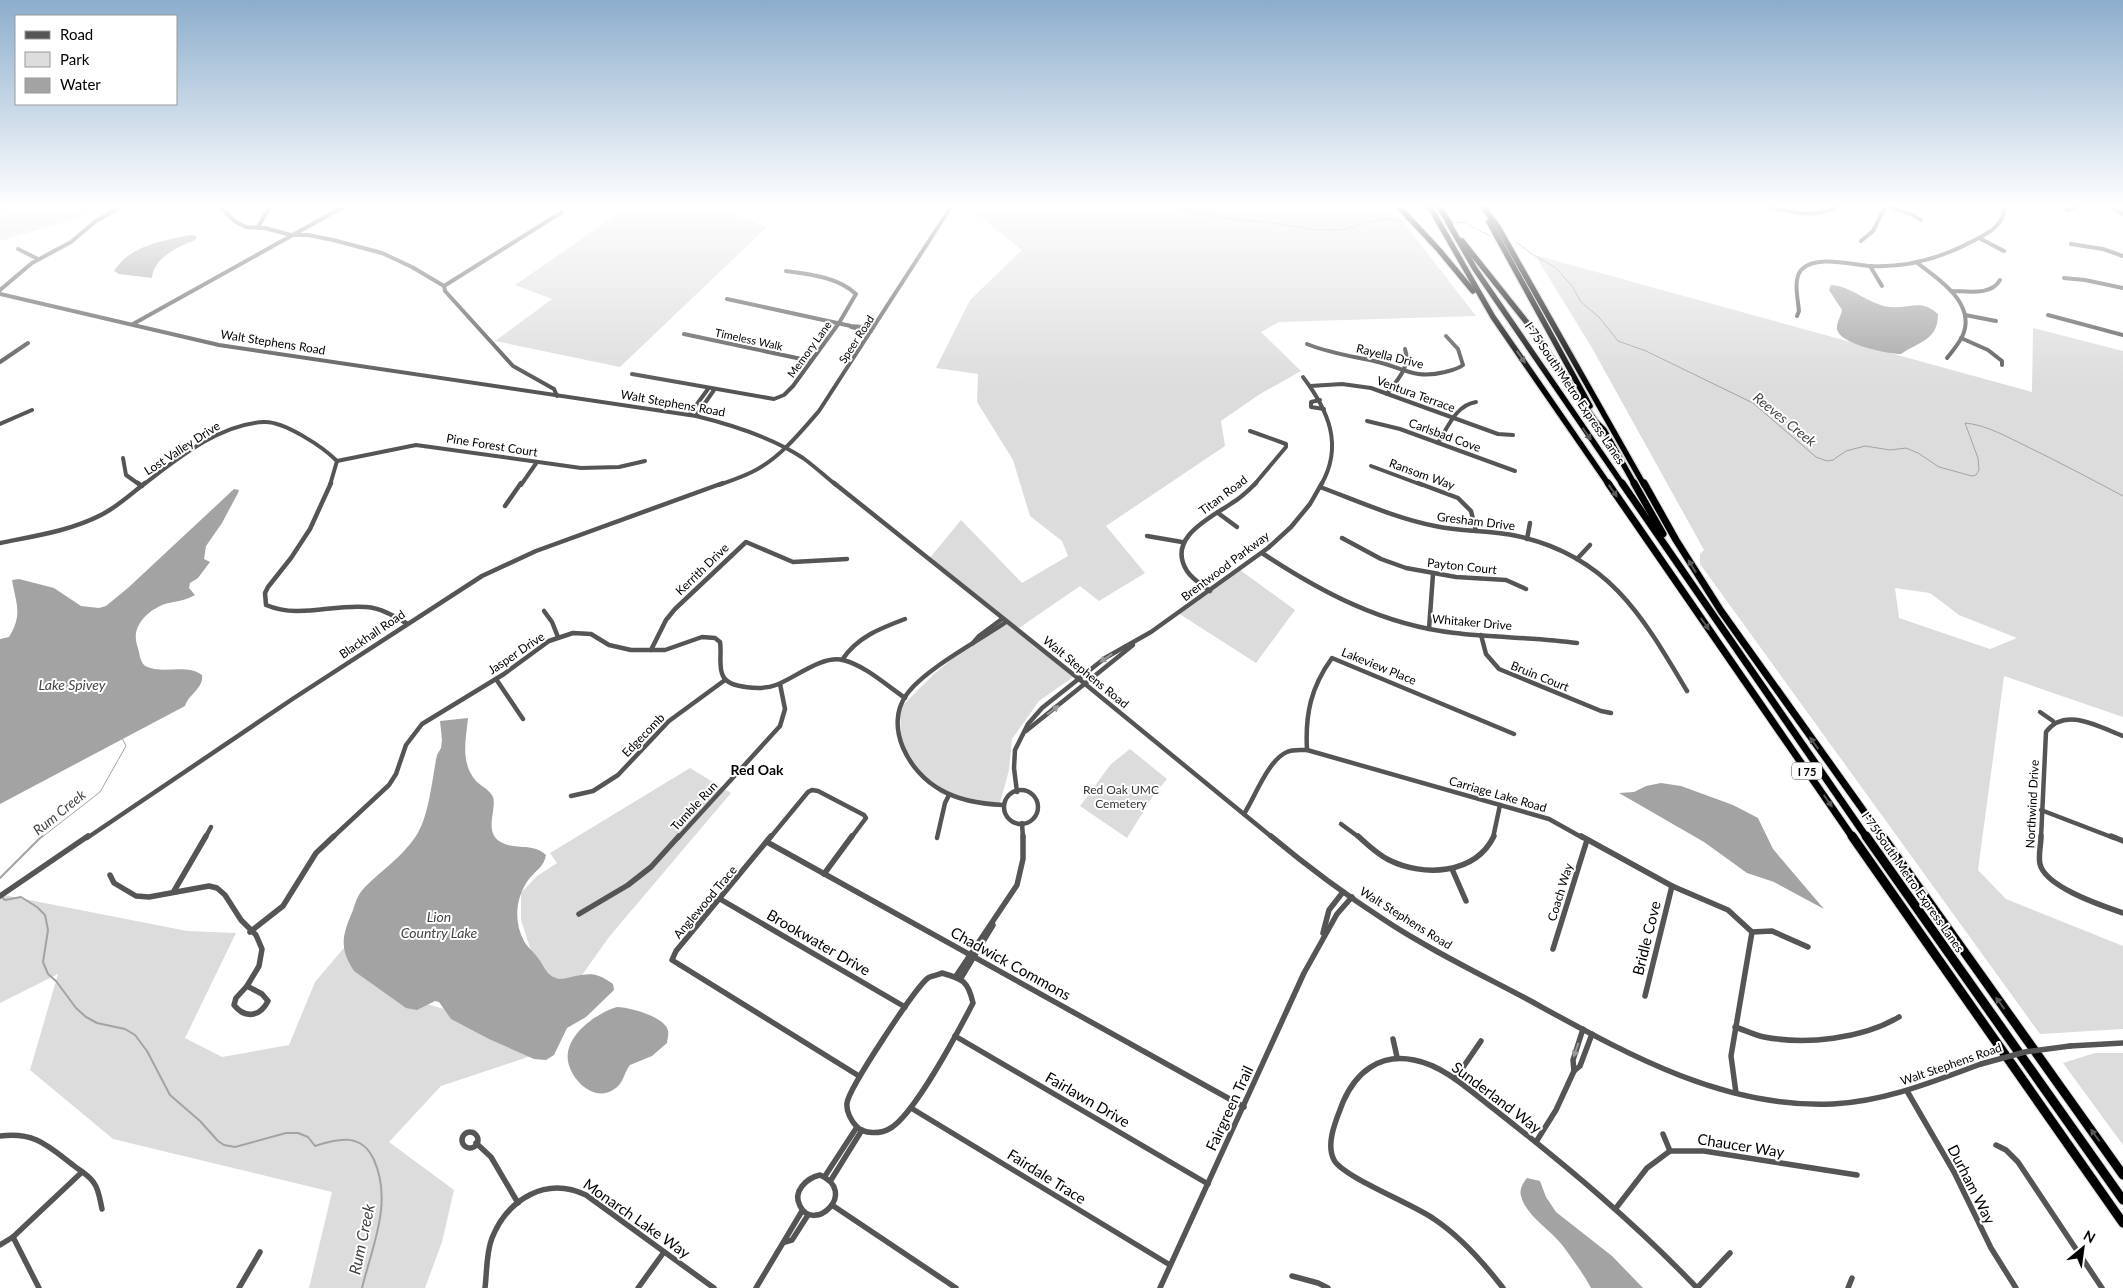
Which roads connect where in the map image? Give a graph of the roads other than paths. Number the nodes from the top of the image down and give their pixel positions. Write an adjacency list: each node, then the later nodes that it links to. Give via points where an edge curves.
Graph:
1 (28, 267): 23 (street)
2 (233, 267): 31 (street)
3 (414, 267): 19 (street)
4 (475, 267): 19 (street)
5 (912, 267): 32 (street, Speer Road)
6 (1453, 267): 28 (highway)
7 (1463, 267): 28 (highway, I 75)
8 (1469, 267): 51 (highway)
9 (1475, 267): 51 (highway, I-75 South Metro Express Lanes)
10 (1482, 267): 62 (highway, I-75 South Metro Express Lanes, via 1532,329)
11 (1515, 267): 62 (highway)
12 (1521, 267): 180 (highway, I 75, one-way to 12, via 1721,611 1676,540)
13 (1804, 267): 27 (street, via 1798,275)
14 (1871, 267): 20 (street)
15 (1922, 267): 22 (street)
16 (786, 271): 30 (street, Memory Lane, via 809,274 854,291 855,298)
17 (2064, 278): 21 (street)
18 (2000, 280): 22 (street, via 1988,291)
19 (444, 286): 52 (street, via 467,317 513,366 554,389)
20 (1882, 286)
21 (2123, 288)
22 (1951, 291): 25 (street)
23 (0, 292): 31 (street, Walt Stephens Road)
24 (727, 299): 30 (street)
25 (1965, 315): 29 (street); 36 (street)
26 (2048, 315): 34 (street)
27 (1797, 316)
28 (1493, 317): 189 (highway, I 75, one-way to 189)
29 (1996, 321)
30 (839, 323): 32 (street); 41 (street, Memory Lane)
31 (133, 324): 52 (street, Walt Stephens Road, via 219,345)
32 (872, 330): 66 (street, Speer Road, via 826,402)
33 (684, 334): 41 (street, Timeless Walk)
34 (2123, 335)
35 (1446, 336): 44 (street, Rayella Drive, via 1462,358 1461,366 1433,375)
36 (1961, 338): 40 (street); 43 (street, via 1996,354)
37 (28, 343): 42 (street)
38 (1307, 344): 44 (street, Rayella Drive, via 1327,352 1370,359)
39 (1405, 349): 44 (street, via 1408,359)
40 (1947, 358)
41 (811, 361): 49 (street, Memory Lane, via 794,386 779,398)
42 (0, 362)
43 (2002, 365)
44 (1403, 371): 50 (street)
45 (632, 374): 48 (street, Memory Lane)
46 (1303, 377): 47 (street, Brentwood Parkway)
47 (1310, 386): 50 (street, Ventura Terrace, via 1352,384); 53 (street, Brentwood Parkway)
48 (708, 388): 49 (street, Memory Lane); 57 (street)
49 (714, 390): 58 (street)
50 (1387, 394): 59 (street, Ventura Terrace)
51 (1560, 394): 90 (highway, I-75 South Metro Express Lanes, one-way to 90)
52 (557, 396): 57 (street, Walt Stephens Road)
53 (1320, 400): 55 (street, Brentwood Parkway); 55 (street, Brentwood Parkway, via 1311,402 1311,407)
54 (1476, 402): 59 (street, via 1464,404)
55 (1324, 409): 74 (street, Brentwood Parkway, via 1330,423 1331,450)
56 (32, 410): 61 (street)
57 (689, 415): 58 (street, Walt Stephens Road)
58 (696, 416): 66 (street, Walt Stephens Road, via 721,422)
59 (1453, 418): 64 (street, Ventura Terrace, via 1498,434); 65 (street)
60 (1367, 421): 65 (street, Carlsbad Cove, via 1392,426)
61 (0, 424)
62 (1604, 430): 90 (highway, I-75 South Metro Express Lanes)
63 (1250, 431): 76 (street, Titan Road, via 1286,446 1258,482)
64 (1514, 435)
65 (1438, 443): 72 (street, Carlsbad Cove)
66 (784, 447): 95 (street, Walt Stephens Road, via 804,459); 96 (street, Blackhall Road, via 754,471 510,562)
67 (122, 458): 73 (street, via 126,475)
68 (338, 461): 70 (street, Pine Forest Court, via 416,446); 73 (street, Lost Valley Drive, via 322,447 278,424 247,424 215,436); 96 (street, via 310,533 268,587 266,605 295,611 366,607)
69 (645, 461): 70 (street, Pine Forest Court, via 594,468)
70 (537, 462): 75 (street)
71 (1371, 466): 79 (street, Ransom Way, via 1458,498 1471,511)
72 (1515, 471)
73 (142, 486): 84 (street, Lost Valley Drive, via 87,522)
74 (1320, 487): 79 (street, Gresham Drive, via 1413,521); 86 (street, Brentwood Parkway, via 1302,514)
75 (505, 506)
76 (1218, 513): 78 (street); 83 (street, Titan Road, via 1191,531)
77 (1530, 523): 82 (street)
78 (1237, 527)
79 (1476, 531): 82 (street, Gresham Drive)
80 (1147, 536): 83 (street)
81 (1342, 538): 89 (street, Payton Court, via 1381,559)
82 (1527, 539): 87 (street, Gresham Drive)
83 (1182, 542): 92 (street, via 1180,553 1184,566)
84 (0, 543)
85 (1590, 545): 87 (street)
86 (1262, 553): 92 (street, Brentwood Parkway); 97 (street, Whitaker Drive, via 1342,602 1387,619)
87 (1577, 558): 109 (street, Gresham Drive, via 1608,580 1631,603)
88 (847, 559): 102 (street, Kerrith Drive, via 793,562 746,542 675,609)
89 (1433, 574): 91 (street, Payton Court, via 1506,580); 97 (street)
90 (1686, 575): 183 (highway, I-75 South Metro Express Lanes, via 1810,757)
91 (1526, 589)
92 (1210, 591): 100 (street, Brentwood Parkway)
93 (544, 611): 99 (street)
94 (905, 619): 103 (street, via 867,636 854,645)
95 (1004, 621): 105 (street, Walt Stephens Road); 110 (street, via 918,683)
96 (406, 624): 139 (street, Blackhall Road)
97 (1429, 629): 98 (street, Whitaker Drive)
98 (1480, 635): 101 (street, Whitaker Drive); 112 (street, Bruin Court, via 1483,650 1499,669)
99 (558, 637): 102 (street, Jasper Drive, via 586,633 621,649); 104 (street, Jasper Drive, via 536,648)
100 (1136, 642): 105 (street, Brentwood Parkway, one-way to 105, via 1105,658); 108 (street, Brentwood Parkway)
101 (1577, 643)
102 (650, 650): 106 (street, Jasper Drive, via 672,648 702,637 715,638 720,642)
103 (842, 660): 107 (street, via 820,662); 110 (street, via 868,672)
104 (496, 679): 113 (street); 145 (street, Jasper Drive, via 422,724 406,745 389,785 316,853 283,906)
105 (1079, 679): 108 (street, Walt Stephens Road); 116 (street, Brentwood Parkway, via 1035,715)
106 (725, 680): 107 (street, via 743,686); 121 (street, Edgecomb, via 669,721 618,775 593,790)
107 (780, 684): 144 (street, Tumble Run, via 786,712 776,732 651,867 628,885)
108 (1086, 685): 116 (street, Brentwood Parkway, one-way to 108); 125 (street, Walt Stephens Road)
109 (1688, 691)
110 (905, 698): 120 (street, via 897,723 905,754 921,776)
111 (2040, 712): 114 (street)
112 (1611, 713)
113 (523, 719)
114 (2053, 722): 117 (street, via 2067,718 2078,720); 124 (street, Northwind Drive, via 2046,732)
115 (1514, 734): 118 (street, Lakeview Place, via 1332,658 1306,708)
116 (1021, 736): 119 (street, via 1014,762)
117 (2123, 736)
118 (1307, 750): 123 (street, Carriage Lake Road); 125 (street, via 1283,754 1275,762)
119 (1017, 792): 122 (street, via 1006,798); 126 (street, via 1030,794 1038,803 1036,814)
120 (949, 795): 122 (street, via 971,802); 129 (street)
121 (571, 796)
122 (1003, 805): 126 (street, via 1008,818)
123 (1500, 805): 130 (street, Carriage Lake Road, via 1549,819); 133 (street, via 1496,830 1488,846 1465,865)
124 (2041, 810): 131 (street); 143 (street, Northwind Drive, via 2040,865 2046,875 2080,897)
125 (1244, 814): 138 (street, Walt Stephens Road)
126 (1022, 822): 150 (street, via 1025,847 1022,869 1012,896)
127 (1341, 824): 133 (street, via 1388,860 1423,870)
128 (211, 827): 137 (street)
129 (937, 838)
130 (1587, 840): 136 (street, Carriage Lake Road); 149 (street, Coach Way)
131 (2123, 841)
132 (767, 842): 134 (street, Chadwick Commons); 134 (street, Anglewood Trace, via 811,790 817,790 864,815 864,822); 141 (street, Anglewood Trace)
133 (1452, 869): 142 (street)
134 (824, 874): 150 (street, Chadwick Commons)
135 (110, 875): 137 (street, via 114,883 136,896 149,897)
136 (1672, 886): 146 (street, Carriage Lake Road, via 1728,910); 153 (street, Bridle Cove)
137 (174, 891): 145 (street, via 210,886 218,888)
138 (1343, 892): 140 (street, Walt Stephens Road); 147 (street, Fairgreen Trail, via 1329,910)
139 (0, 896)
140 (1352, 897): 147 (street, Fairgreen Trail); 157 (street, Walt Stephens Road, via 1439,952)
141 (720, 899): 154 (street, Brookwater Drive); 165 (street, Anglewood Trace, via 672,960)
142 (1466, 901)
143 (2123, 913)
144 (579, 914)
145 (250, 932): 152 (street, via 259,941 262,953 258,969)
146 (1752, 932): 148 (street, via 1772,931); 156 (street)
147 (1322, 939): 169 (street, Fairgreen Trail)
148 (1808, 947)
149 (1553, 949)
150 (972, 956): 151 (street); 169 (street, Chadwick Commons)
151 (959, 977): 154 (street, via 942,973 928,978); 159 (street, via 970,989 973,1003)
152 (247, 986): 152 (street, via 268,1001 261,1012 252,1016 238,1010 234,1003)
153 (1645, 996)
154 (905, 1007): 165 (street)
155 (1899, 1017): 156 (street, via 1891,1024 1857,1033 1804,1041 1765,1037)
156 (1735, 1027): 168 (street, via 1731,1056)
157 (1583, 1029): 158 (street, Walt Stephens Road); 164 (street, one-way to 164, via 1573,1060)
158 (1592, 1034): 164 (street, via 1580,1066); 168 (street, Walt Stephens Road, via 1650,1064)
159 (956, 1036): 170 (street); 182 (street, Fairlawn Drive)
160 (1392, 1038): 163 (street)
161 (1481, 1041): 166 (street)
162 (2123, 1043): 167 (street, Walt Stephens Road, bridge, via 2025,1052 1981,1064)
163 (1397, 1057): 166 (street, Sunderland Way, via 1426,1063); 207 (street, via 1370,1066 1353,1083 1332,1138 1332,1156 1342,1168 1442,1224 1481,1260)
164 (1574, 1071): 174 (street, via 1556,1110)
165 (859, 1076): 171 (street, via 847,1102 849,1116)
166 (1455, 1079): 174 (street, Sunderland Way)
167 (1907, 1092): 168 (street, Walt Stephens Road, via 1827,1105); 210 (street, Durham Way)
168 (1736, 1094)
169 (1244, 1107): 182 (street, Fairgreen Trail)
170 (911, 1108): 171 (street, via 890,1129 876,1133); 195 (street, Fairdale Trace)
171 (859, 1128): 181 (street)
172 (1663, 1134): 177 (street)
173 (0, 1136): 178 (street, via 35,1137)
174 (1536, 1142): 186 (street, Sunderland Way)
175 (476, 1143): 184 (street, via 491,1157)
176 (1996, 1145): 211 (street, via 2018,1162)
177 (1670, 1151): 179 (street, Chaucer Way, via 1704,1151); 186 (street, via 1647,1168)
178 (82, 1172): 187 (street, via 95,1184); 190 (street)
179 (1857, 1175)
180 (2123, 1175)
181 (828, 1178): 185 (street, via 836,1191); 188 (street, via 815,1176 801,1186 798,1199)
182 (1208, 1184): 195 (street, Fairgreen Trail)
183 (2123, 1200)
184 (518, 1203): 193 (street, Monarch Lake Way, via 541,1190 572,1188); 200 (street, Monarch Lake Way, via 493,1236 488,1252)
185 (832, 1205): 188 (street, via 818,1216); 204 (street)
186 (1616, 1208): 208 (street, Sunderland Way)
187 (102, 1209)
188 (805, 1213): 203 (street, via 792,1240 785,1242)
189 (2123, 1223)
190 (13, 1237): 191 (street); 198 (street)
191 (0, 1245)
192 (260, 1252): 199 (street)
193 (664, 1252): 201 (street); 202 (street, Monarch Lake Way)
194 (1730, 1253): 208 (street)
195 (1170, 1266): 205 (street, Fairgreen Trail)
196 (1292, 1276): 206 (street)
197 (1852, 1278): 209 (street)
198 (39, 1288)
199 (240, 1288)
200 (485, 1288)
201 (638, 1288)
202 (714, 1288)
203 (756, 1288)
204 (956, 1288)
205 (1160, 1288)
206 (1328, 1288)
207 (1502, 1288)
208 (1697, 1288)
209 (1848, 1288)
210 (2016, 1288)
211 (2102, 1288)

